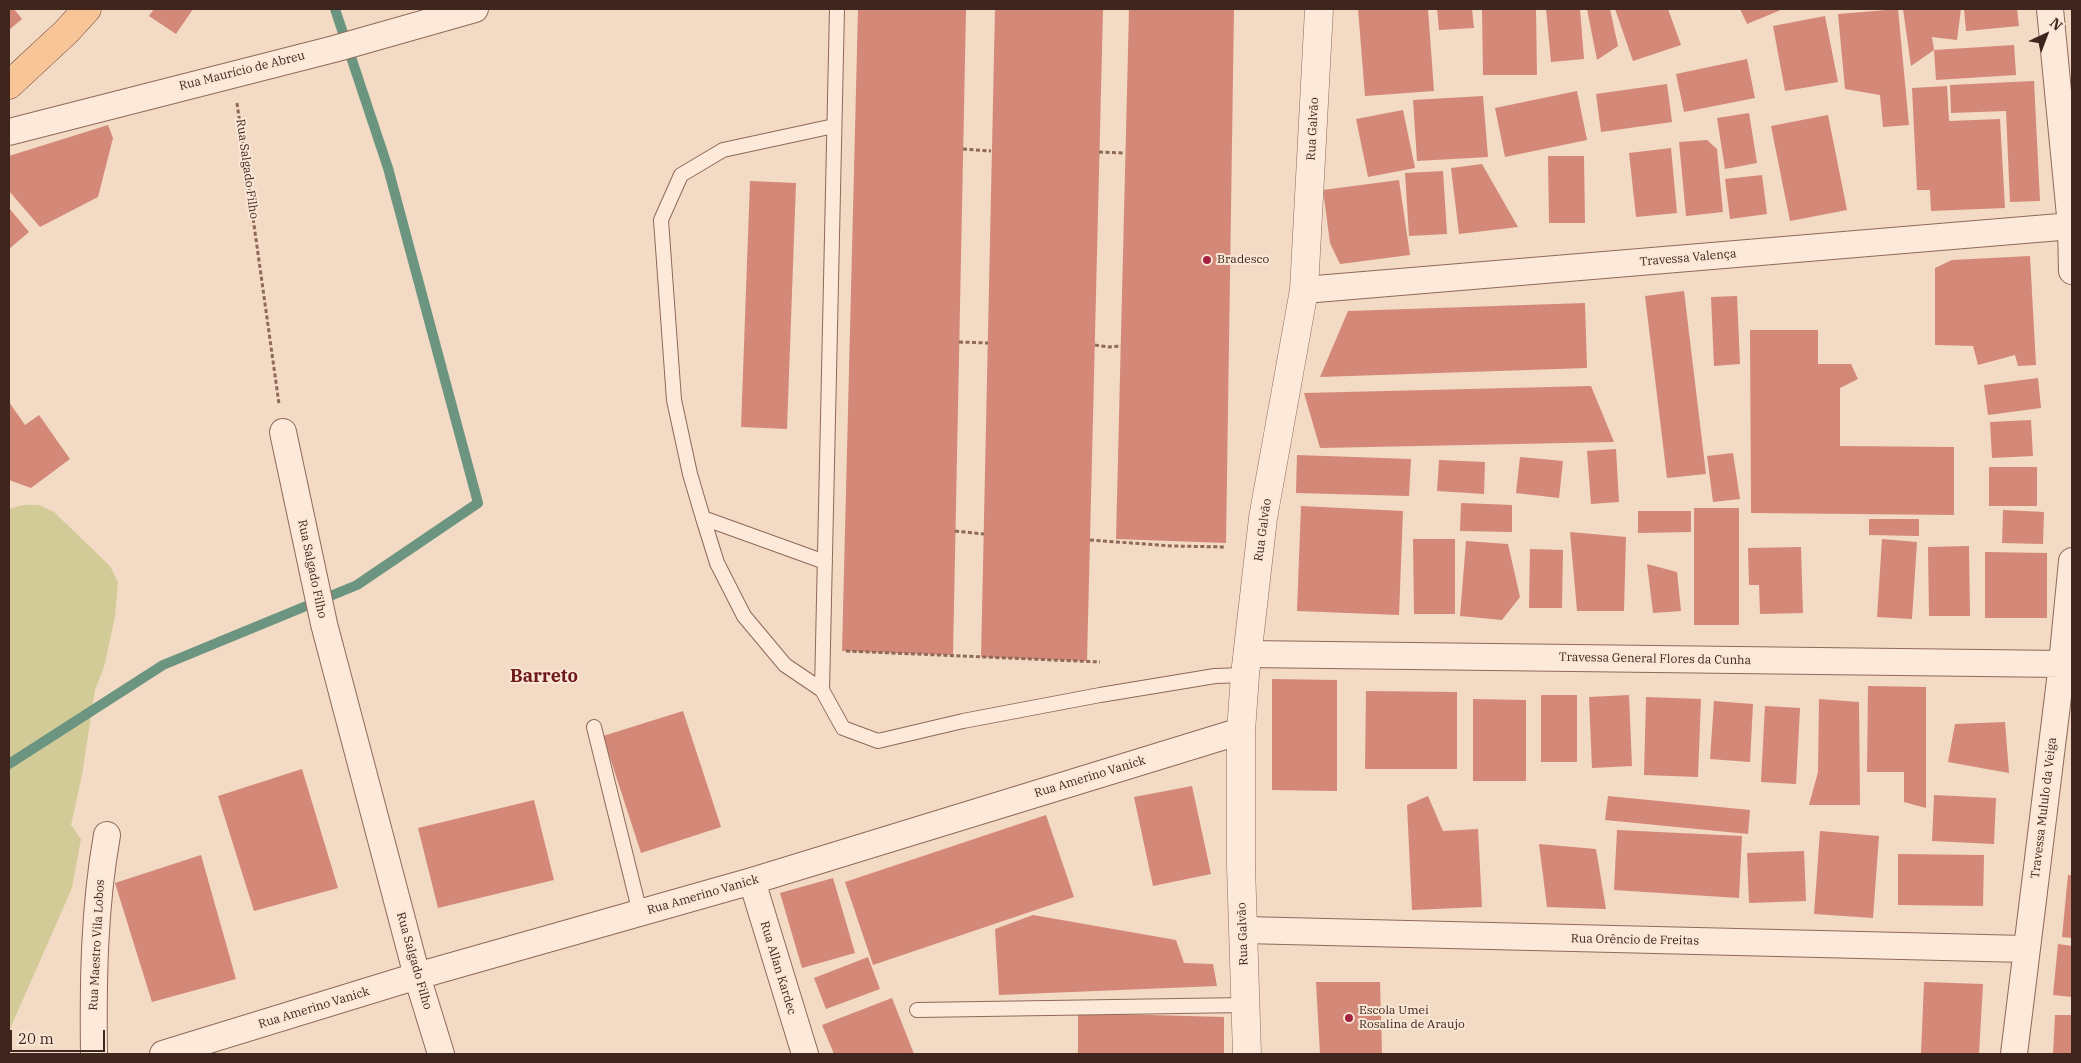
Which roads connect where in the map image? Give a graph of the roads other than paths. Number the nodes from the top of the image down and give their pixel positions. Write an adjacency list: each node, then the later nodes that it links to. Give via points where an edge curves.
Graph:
1 (88, 9): 6 (main road)
2 (475, 9): 8 (street, Rua Maurício de Abreu)
3 (837, 9): 7 (lane)
4 (1319, 9): 11 (street, Rua Galvão)
5 (2050, 9): 9 (street)
6 (9, 85)
7 (834, 126): 13 (lane, via 723,150 681,175 661,220 674,400); 15 (lane)
8 (9, 132)
9 (2072, 226): 10 (street); 11 (street, Travessa Valença)
10 (2072, 271)
11 (1304, 290): 16 (street, Rua Galvão, via 1263,518)
12 (283, 432): 26 (street, Rua Salgado Filho, via 314,584)
13 (703, 518): 15 (lane); 18 (lane, via 717,563 744,616 784,665)
14 (2072, 561): 17 (street, Travessa Mululo da Veiga)
15 (825, 562): 18 (lane)
16 (1246, 664): 17 (street, Travessa General Flores da Cunha); 18 (lane, via 1215,676 963,721 878,741 843,728); 20 (street, Rua Galvão)
17 (2062, 664): 25 (street, Travessa Mululo da Veiga)
18 (822, 690)
19 (594, 727): 23 (lane)
20 (1241, 731): 22 (street, Rua Amerino Vanick); 24 (street, Rua Galvão)
21 (107, 835): 29 (street, Rua Maestro Vila Lobos, via 100,876 93,967)
22 (752, 882): 23 (street, Rua Amerino Vanick); 32 (street, Rua Allan Kardec)
23 (640, 913): 26 (street, Rua Amerino Vanick)
24 (1244, 930): 25 (street, Rua Orêncio de Freitas); 27 (street, Rua Galvão)
25 (2025, 949): 34 (street, Travessa Mululo da Veiga)
26 (417, 976): 30 (street, Rua Amerino Vanick); 31 (street, Rua Salgado Filho)
27 (1245, 1004): 28 (lane); 33 (street, Rua Galvão)
28 (917, 1010)
29 (94, 1054)
30 (163, 1054)
31 (441, 1054)
32 (805, 1054)
33 (1247, 1054)
34 (2014, 1054)

